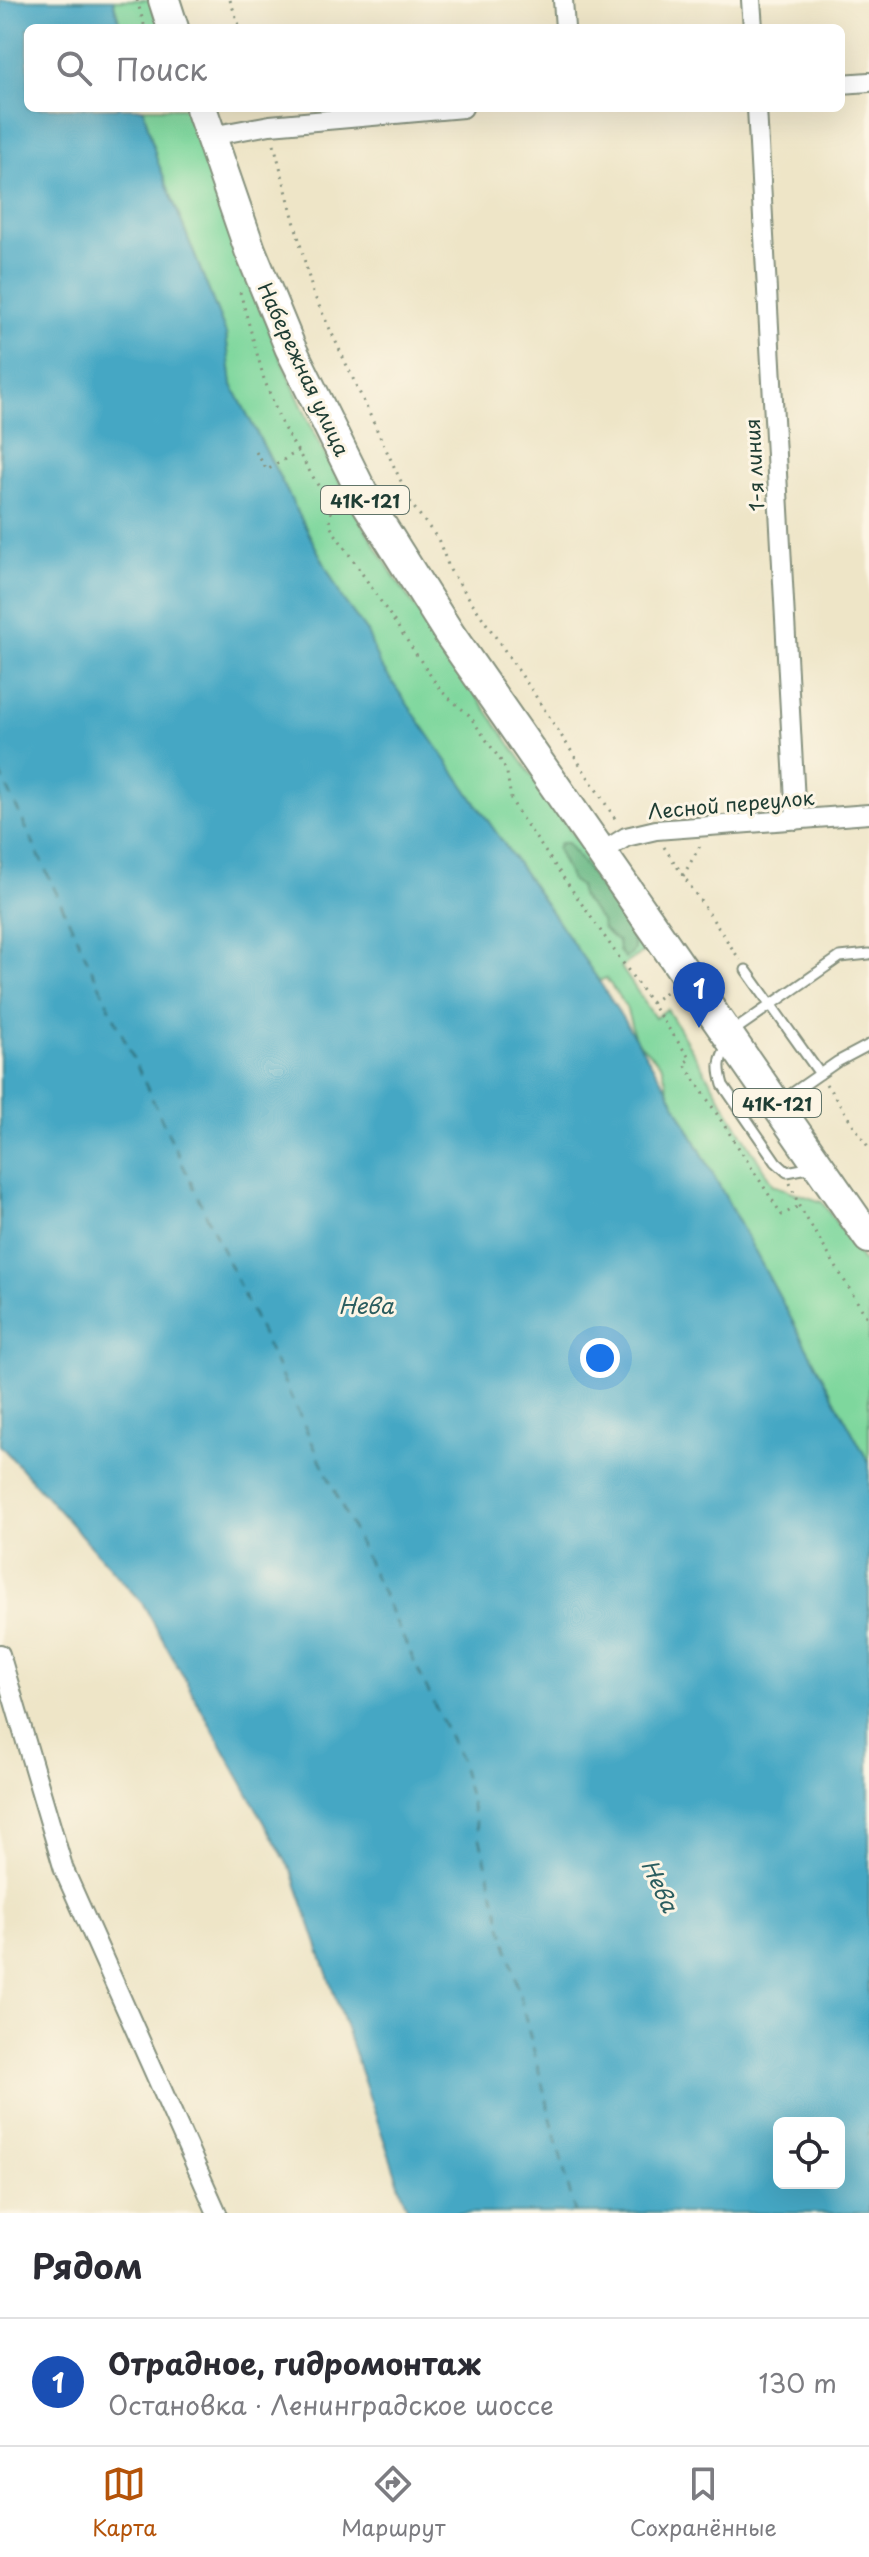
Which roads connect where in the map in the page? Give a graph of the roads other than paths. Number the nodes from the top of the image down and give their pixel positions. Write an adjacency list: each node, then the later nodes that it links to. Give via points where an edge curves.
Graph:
1 (164, 0): 4 (main road)
2 (563, 0): 5 (street)
3 (751, 0): 6 (street)
4 (172, 24)
5 (565, 24)
6 (753, 24)
7 (869, 82): 8 (street)
8 (845, 84)
9 (418, 112): 11 (street, via 270,125)
10 (757, 112): 13 (street, 1-я линия)
11 (206, 122): 14 (main road, Набережная улица / 41К-121, via 290,347 367,503 450,635)
12 (869, 814): 13 (street, Лесной переулок)
13 (796, 820): 14 (street, Лесной переулок, via 656,830)
14 (614, 845): 18 (main road, 41К-121)
15 (869, 954): 17 (lane, via 840,957)
16 (746, 970): 17 (lane)
17 (770, 1004): 18 (lane); 20 (lane)
18 (732, 1038): 21 (main road, 41К-121); 22 (lane, via 722,1053 723,1085 776,1162 787,1172)
19 (869, 1045): 20 (lane)
20 (820, 1074): 21 (lane)
21 (778, 1104): 22 (main road, 41К-121)
22 (821, 1165): 23 (main road, 41К-121)
23 (869, 1238)
24 (0, 1654): 25 (street, via 64,1870)
25 (217, 2213)

